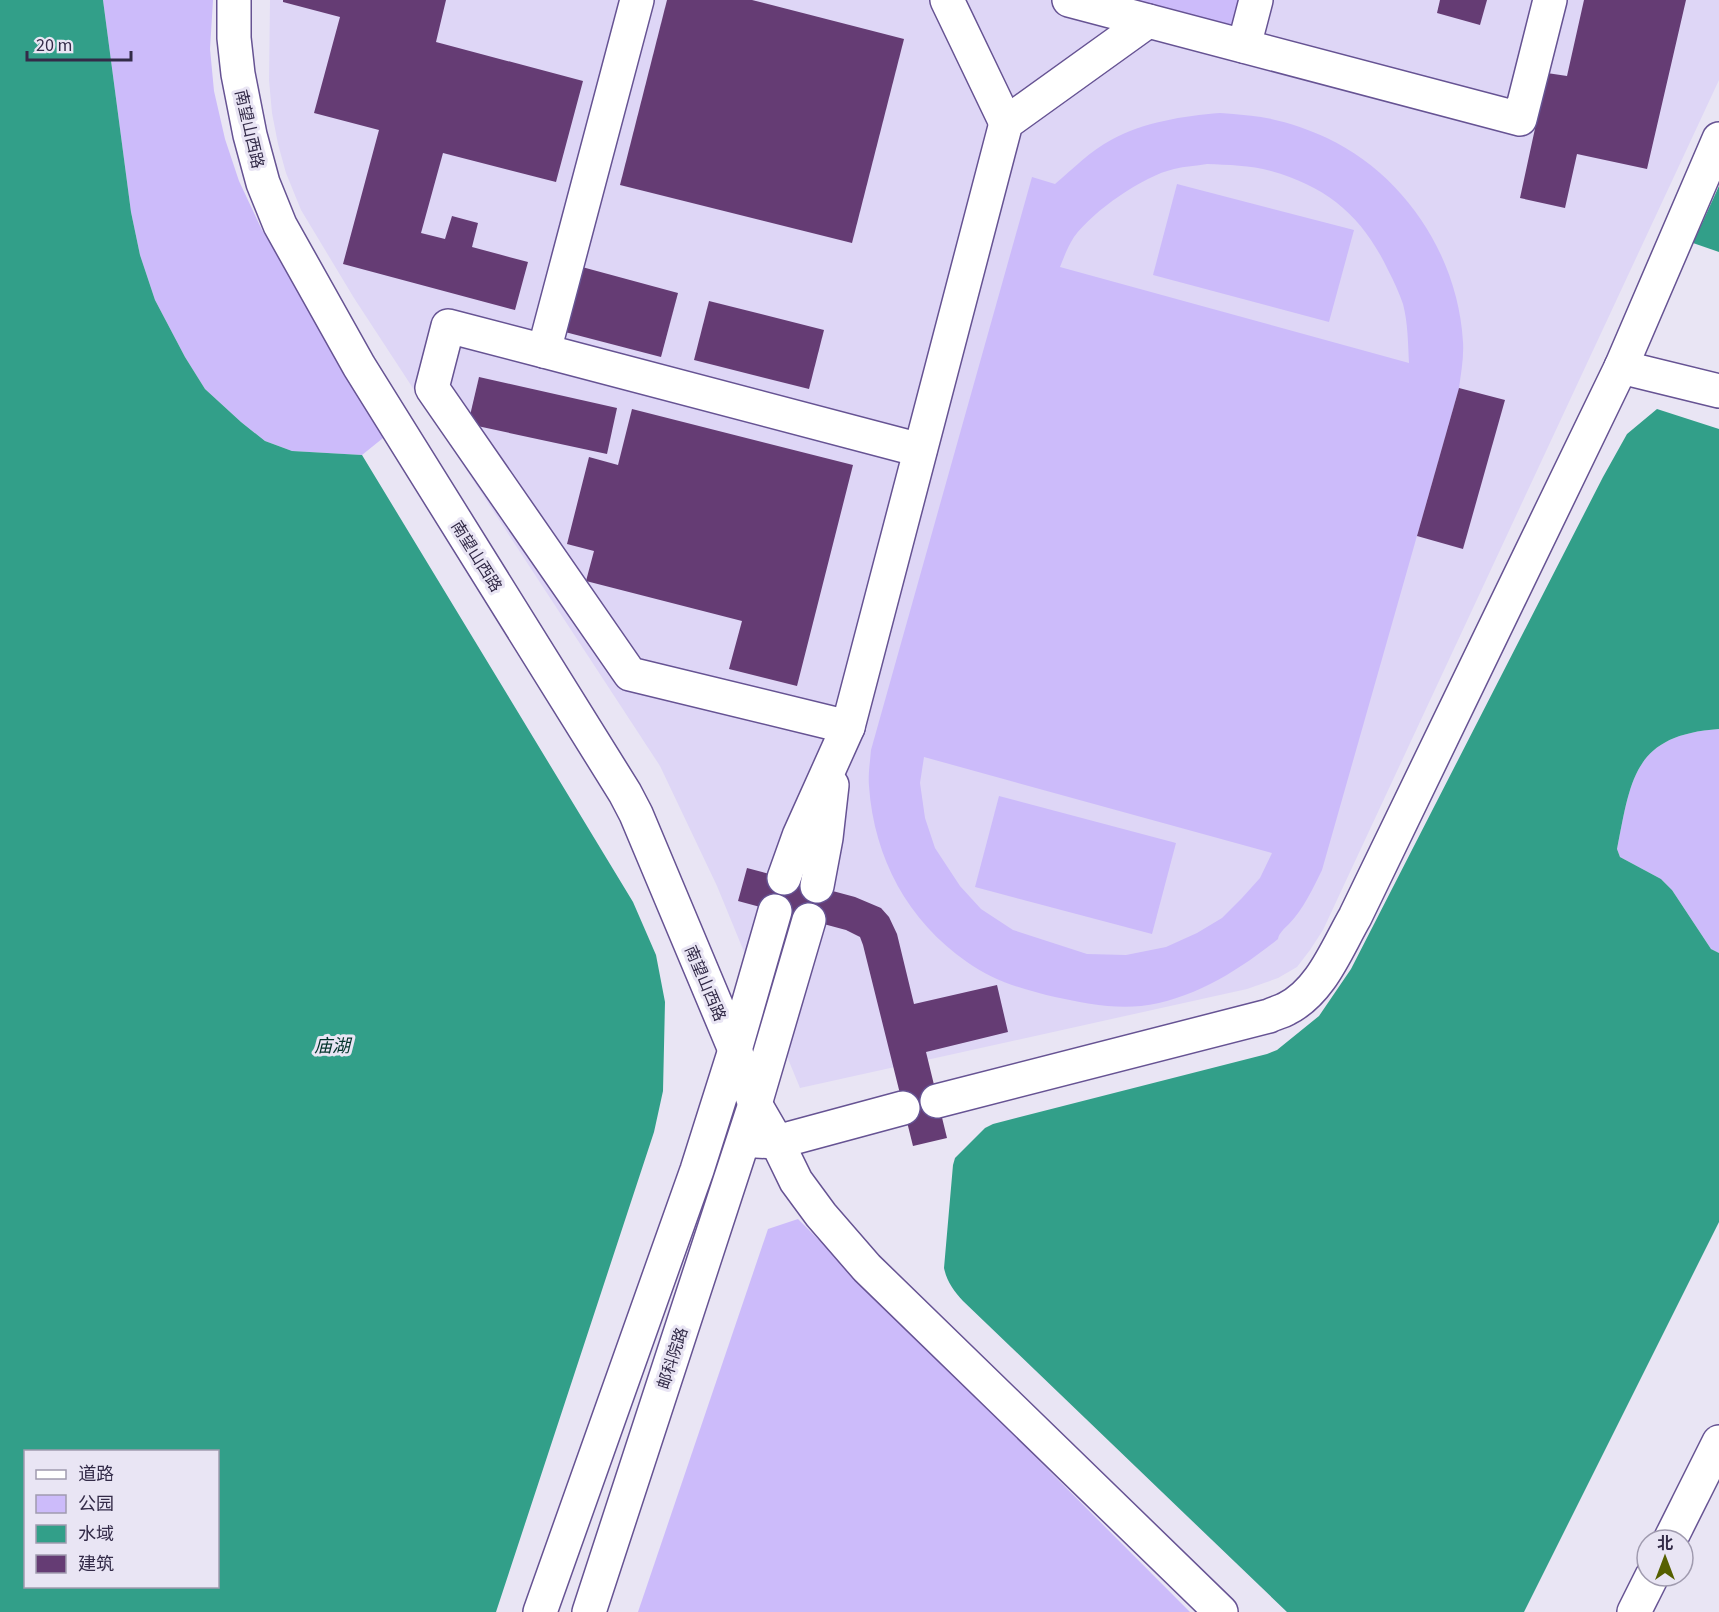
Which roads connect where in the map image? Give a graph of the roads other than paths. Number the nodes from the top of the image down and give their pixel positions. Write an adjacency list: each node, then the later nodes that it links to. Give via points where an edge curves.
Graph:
1 (234, 0): 20 (street, 南望山西路, via 238,74 249,135 280,225 359,366 625,793)
2 (637, 0): 11 (street)
3 (947, 0): 9 (street)
4 (1069, 0): 7 (street)
5 (1256, 0): 8 (street)
6 (1550, 0): 8 (street, via 1520,119)
7 (1148, 21): 8 (street); 9 (street)
8 (1244, 46)
9 (1006, 123): 14 (street)
10 (1719, 139): 12 (street)
11 (544, 351): 14 (street); 15 (street, via 448,326 432,388 630,674)
12 (1621, 367): 13 (street); 21 (street, via 1355,917 1322,976 1306,995 1269,1016)
13 (1719, 391)
14 (920, 450): 15 (street)
15 (842, 740): 16 (street); 17 (street)
16 (784, 878)
17 (817, 886)
18 (775, 911): 20 (street)
19 (808, 920): 22 (street, 邮科院路)
20 (735, 1050): 22 (street, 南望山西路); 24 (street)
21 (937, 1101)
22 (755, 1104): 25 (street, 邮科院路); 26 (street, 南望山西路)
23 (903, 1108): 26 (street)
24 (707, 1138): 25 (street); 30 (street)
25 (743, 1140): 26 (street); 31 (street, 邮科院路)
26 (777, 1142): 32 (street, 南望山西路, via 796,1181 867,1268)
27 (1719, 1442): 28 (street)
28 (1676, 1528)
29 (1646, 1588): 33 (street)
30 (540, 1612)
31 (589, 1612)
32 (1221, 1612)
33 (1634, 1612)

